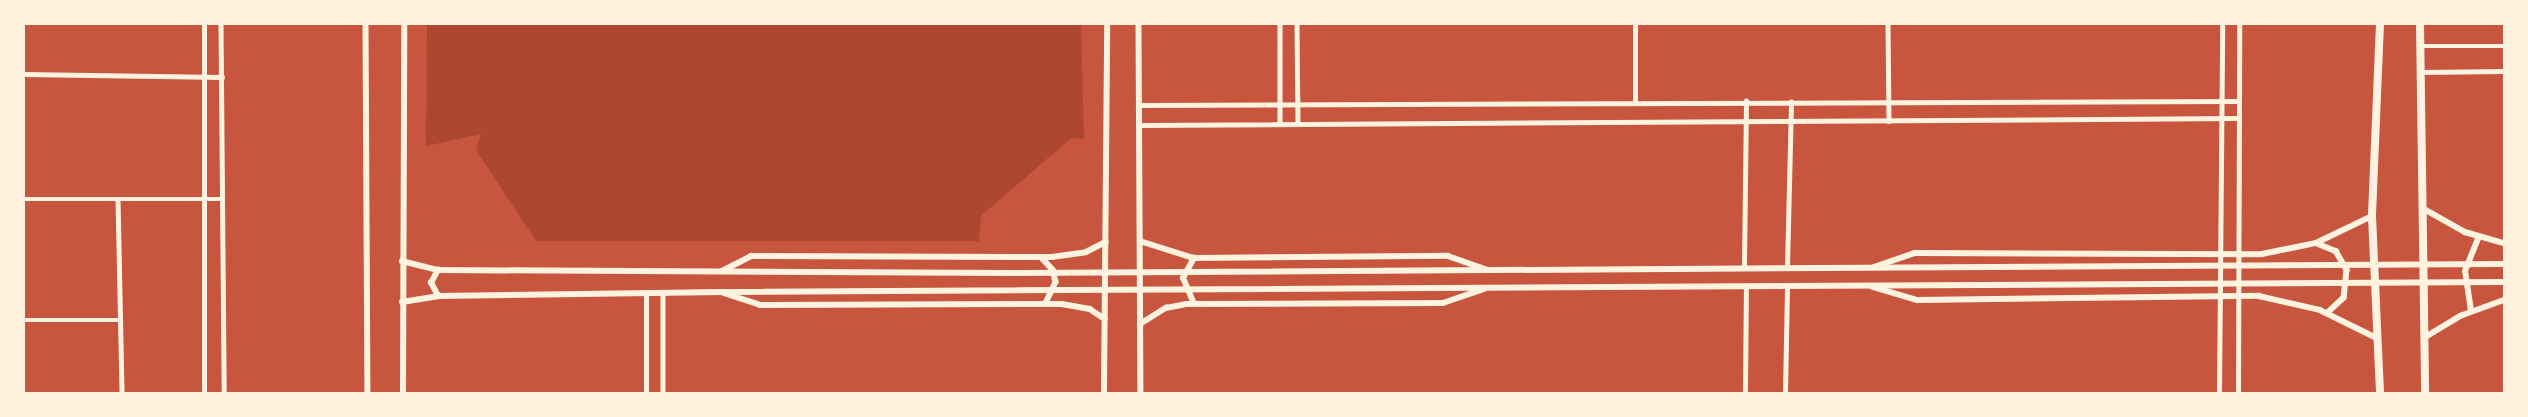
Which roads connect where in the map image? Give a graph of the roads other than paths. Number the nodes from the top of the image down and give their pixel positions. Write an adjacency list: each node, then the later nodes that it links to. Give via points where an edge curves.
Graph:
1 (204, 24): 20 (street)
2 (221, 24): 21 (street)
3 (366, 24): 88 (street)
4 (404, 24): 54 (street)
5 (1107, 24): 47 (street)
6 (1139, 24): 30 (street)
7 (1280, 24): 28 (street)
8 (1298, 24): 29 (street)
9 (1636, 24): 24 (street)
10 (1888, 24): 27 (street)
11 (2222, 24): 22 (street)
12 (2239, 24): 23 (street)
13 (2380, 24): 44 (main road)
14 (2420, 24): 15 (main road)
15 (2421, 46): 16 (street); 18 (main road)
16 (2504, 46)
17 (2504, 71): 18 (street)
18 (2421, 72): 43 (main road)
19 (24, 74): 20 (street)
20 (204, 77): 21 (street); 41 (street)
21 (222, 77): 42 (street)
22 (2219, 101): 23 (street); 27 (street); 31 (street)
23 (2238, 101): 32 (street)
24 (1635, 102): 25 (street); 29 (street)
25 (1746, 102): 26 (street); 34 (street)
26 (1791, 102): 27 (street); 33 (street)
27 (1888, 102): 35 (street)
28 (1280, 104): 29 (street); 30 (street); 36 (street)
29 (1298, 104): 37 (street)
30 (1139, 105): 38 (street)
31 (2220, 118): 32 (street); 35 (street); 50 (street)
32 (2238, 118): 51 (street)
33 (1791, 120): 34 (street); 35 (street); 57 (street)
34 (1746, 121): 37 (street); 56 (street)
35 (1888, 121)
36 (1280, 123): 37 (street); 38 (street)
37 (1298, 123)
38 (1139, 125): 46 (street)
39 (24, 198): 40 (street)
40 (118, 199): 41 (street); 81 (street)
41 (204, 199): 42 (street); 86 (street)
42 (222, 199): 87 (street)
43 (2424, 209): 45 (street); 83 (main road)
44 (2372, 216): 48 (street); 84 (main road)
45 (2479, 237): 49 (street); 77 (street, via 2465,272)
46 (1140, 241): 53 (street); 82 (street)
47 (1106, 242): 52 (street, via 1075,254); 79 (street)
48 (2316, 243): 51 (street); 78 (street, via 2336,251 2347,270 2344,298)
49 (2504, 243)
50 (2219, 255): 51 (street); 58 (street, via 1915,253); 70 (street)
51 (2238, 255): 71 (street)
52 (1042, 257): 61 (street, via 751,256); 75 (street, via 1055,276 1055,288)
53 (1194, 258): 60 (street, via 1448,256); 76 (street, via 1183,278)
54 (402, 261): 59 (street); 74 (street)
55 (2504, 264): 58 (street)
56 (1744, 267): 57 (street); 60 (street)
57 (1787, 267): 58 (street)
58 (1872, 267)
59 (438, 270): 61 (street); 72 (street, via 431,283)
60 (1488, 270): 61 (street)
61 (722, 271)
62 (2504, 282): 63 (street)
63 (1872, 286): 64 (street); 70 (street, via 1916,300)
64 (1787, 287): 66 (street); 95 (street)
65 (1485, 288): 66 (street); 67 (street); 76 (street, via 1472,297 1443,303)
66 (1746, 288): 94 (street)
67 (722, 292): 68 (street); 75 (street, via 760,305)
68 (663, 293): 69 (street); 91 (street)
69 (646, 294): 72 (street); 90 (street)
70 (2218, 294): 71 (street); 96 (street)
71 (2239, 294): 78 (street, via 2280,299); 97 (street)
72 (438, 296): 74 (street)
73 (2504, 300): 77 (street)
74 (402, 302): 89 (street)
75 (1046, 303): 79 (street, via 1081,306)
76 (1194, 304): 82 (street, via 1166,308)
77 (2471, 311): 83 (street)
78 (2328, 313): 84 (street)
79 (1105, 319): 92 (street)
80 (24, 320): 81 (street)
81 (120, 320): 85 (street)
82 (1140, 324): 93 (street)
83 (2427, 336): 99 (main road)
84 (2377, 338): 98 (main road)
85 (122, 393)
86 (204, 393)
87 (224, 393)
88 (368, 393)
89 (403, 393)
90 (646, 393)
91 (663, 393)
92 (1104, 393)
93 (1141, 393)
94 (1745, 393)
95 (1785, 393)
96 (2219, 393)
97 (2238, 393)
98 (2380, 393)
99 (2425, 393)

